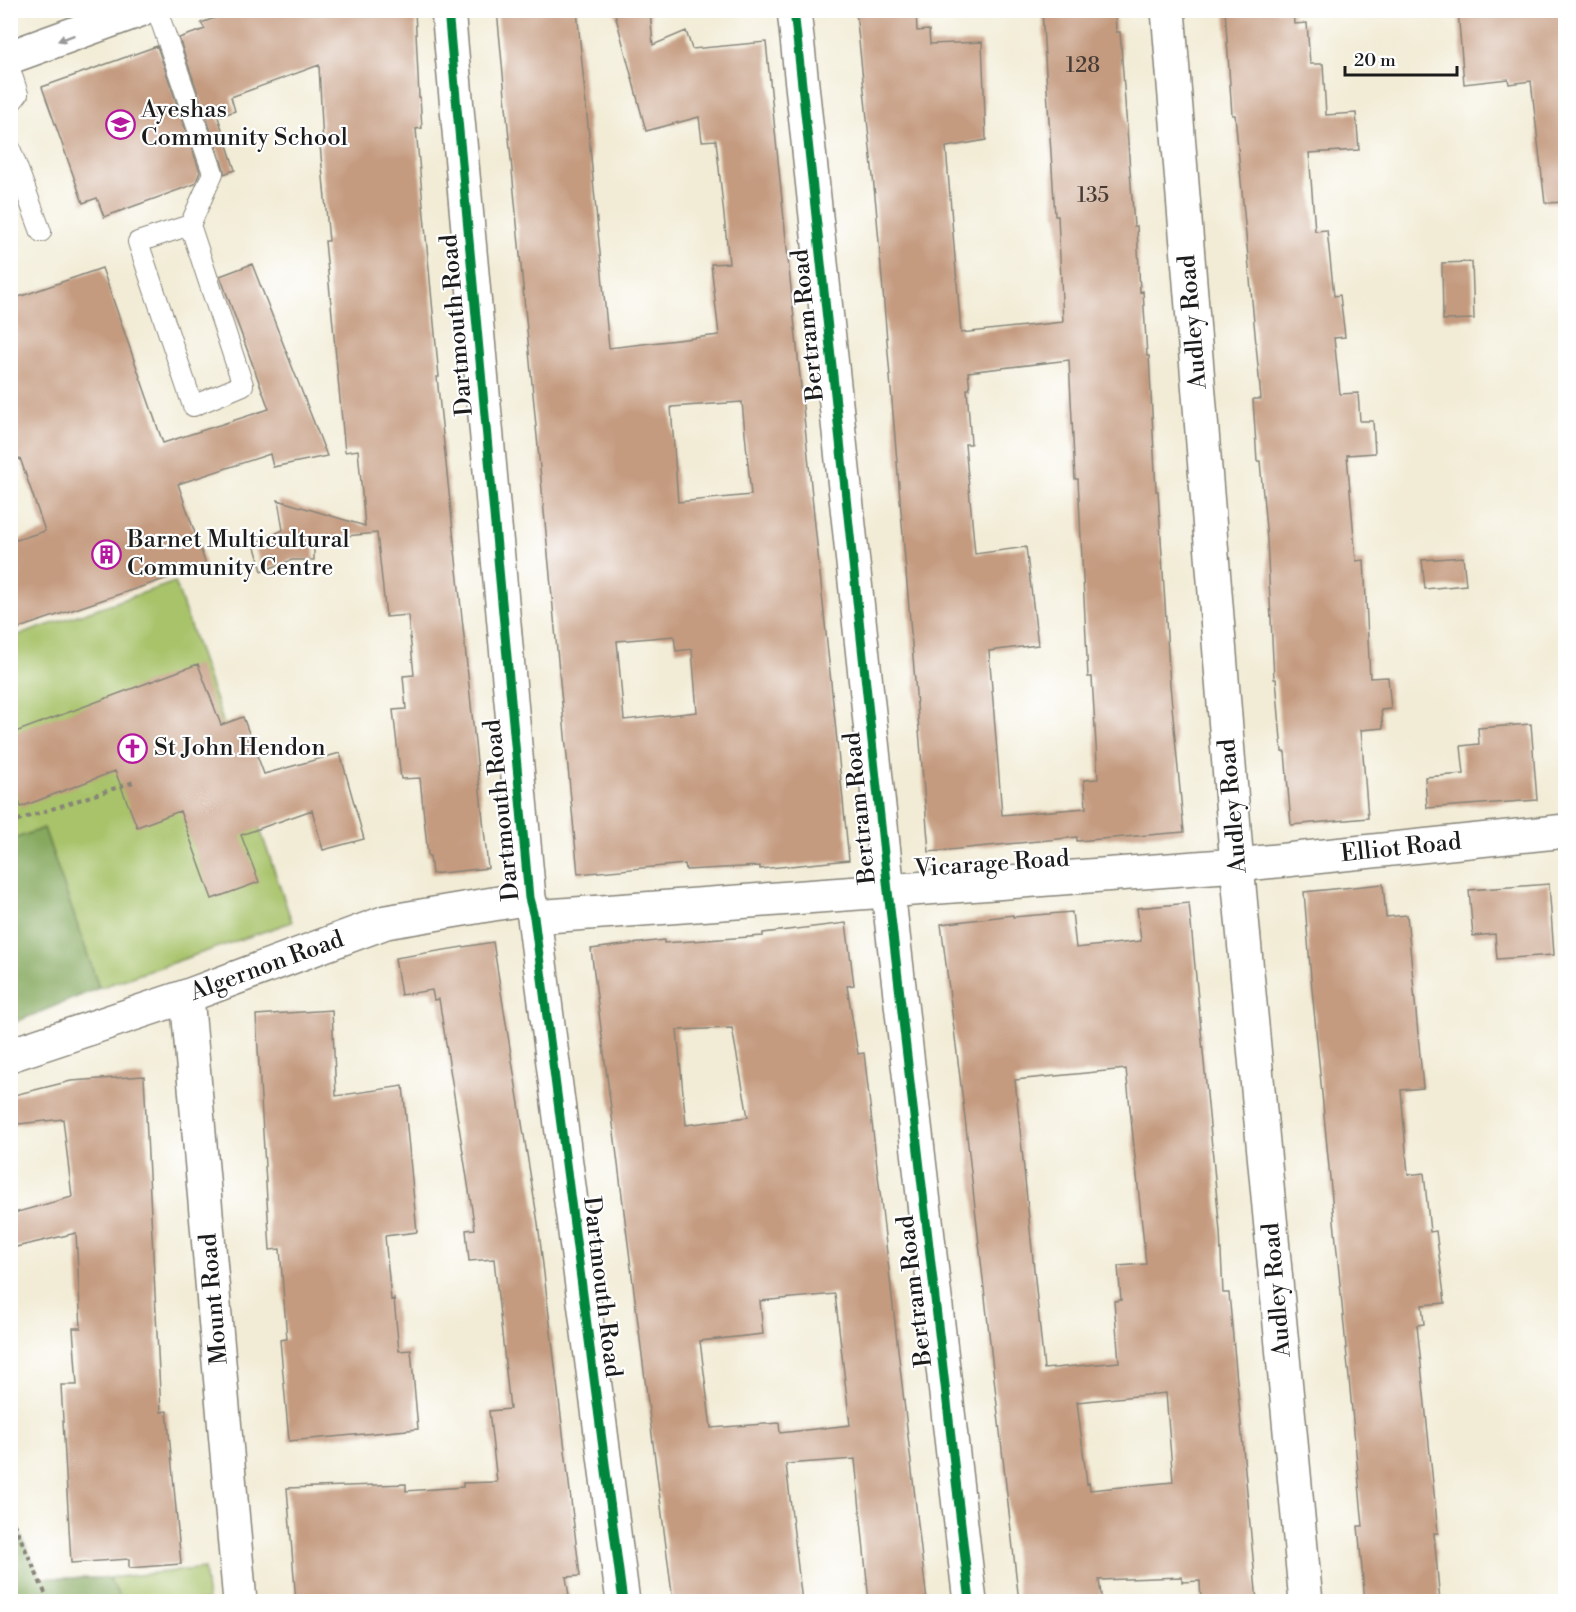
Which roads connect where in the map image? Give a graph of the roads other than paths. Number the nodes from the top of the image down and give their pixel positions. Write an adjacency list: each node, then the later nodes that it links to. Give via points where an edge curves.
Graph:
1 (140, 10): 6 (street, one-way to 6)
2 (157, 10): 10 (lane, via 213,173)
3 (448, 10): 15 (street, Dartmouth Road)
4 (794, 10): 14 (street, Bertram Road)
5 (1168, 10): 13 (street, Audley Road)
6 (10, 57)
7 (10, 69): 8 (lane, via 18,94)
8 (10, 104)
9 (10, 148): 11 (lane)
10 (190, 225): 10 (lane, via 243,386 193,405 138,242)
11 (41, 232)
12 (1566, 831): 13 (street, Elliot Road)
13 (1238, 865): 14 (street, Vicarage Road); 21 (street, Audley Road)
14 (888, 891): 15 (street, Vicarage Road); 20 (street, Bertram Road)
15 (531, 908): 16 (street, Algernon Road, via 386,922); 19 (street, Dartmouth Road)
16 (187, 996): 17 (street, Algernon Road); 18 (street, Mount Road)
17 (10, 1054)
18 (240, 1602)
19 (623, 1602)
20 (970, 1602)
21 (1306, 1602)

